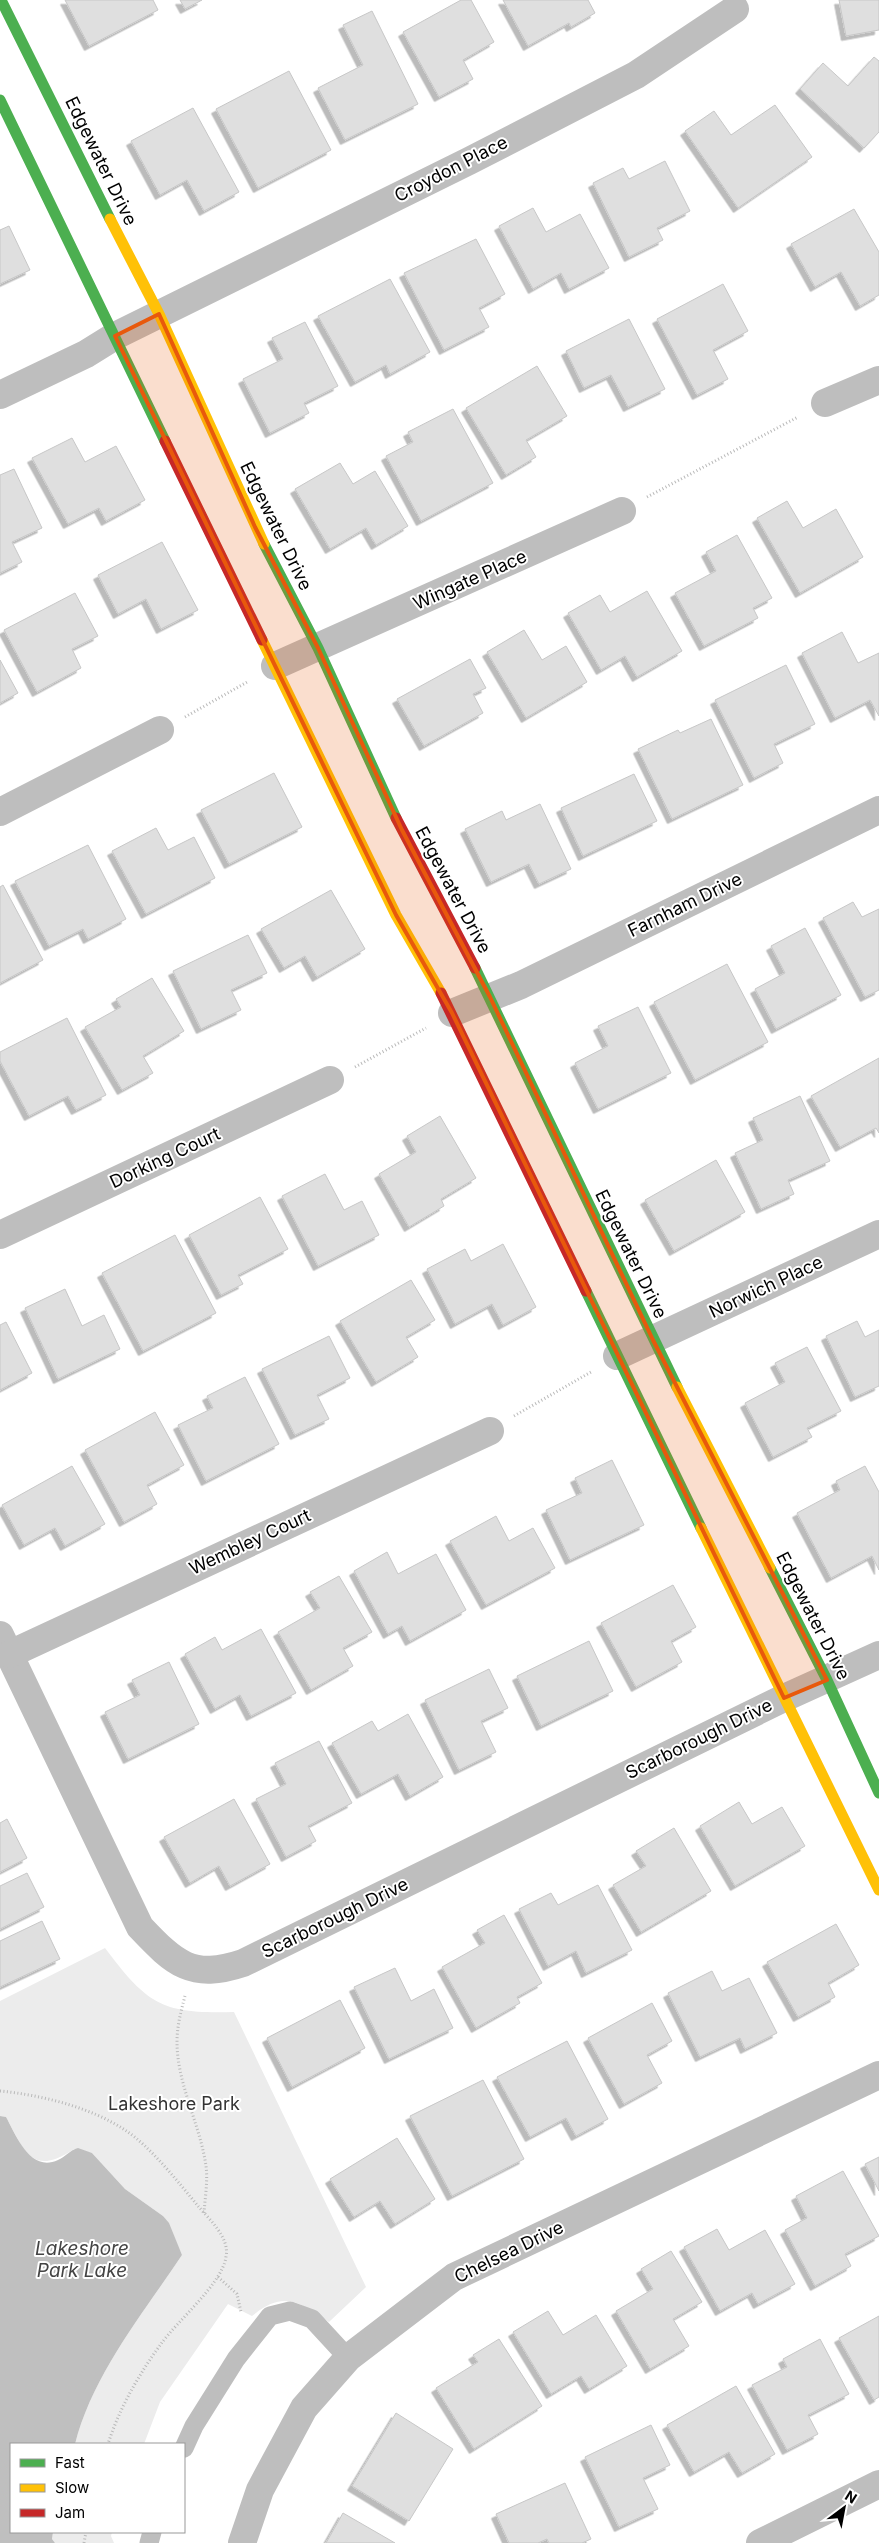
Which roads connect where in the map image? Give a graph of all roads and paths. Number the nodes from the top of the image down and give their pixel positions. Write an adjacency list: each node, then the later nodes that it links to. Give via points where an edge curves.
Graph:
1 (1, 0): 4 (street, Edgewater Drive)
2 (735, 9): 4 (street, Croydon Place, via 636,75)
3 (0, 100): 5 (street)
4 (159, 314): 5 (street); 10 (street, Edgewater Drive, via 255,527)
5 (114, 336): 7 (street, via 86,354); 11 (street)
6 (879, 380): 8 (street)
7 (0, 395)
8 (825, 402): 9 (path)
9 (622, 511): 10 (street, Wingate Place)
10 (318, 648): 11 (street, Wingate Place); 15 (street, Edgewater Drive, via 402,830)
11 (275, 666): 12 (path); 16 (street, via 396,915)
12 (160, 730): 14 (street)
13 (879, 810): 15 (street, Farnham Drive, via 521,986)
14 (0, 812)
15 (490, 997): 16 (street, Farnham Drive); 20 (street, Edgewater Drive)
16 (452, 1013): 17 (path); 21 (street)
17 (330, 1080): 19 (street, Dorking Court)
18 (879, 1234): 20 (street, Norwich Place)
19 (0, 1235)
20 (653, 1340): 21 (street, Norwich Place); 25 (street, Edgewater Drive)
21 (617, 1356): 22 (path); 26 (street)
22 (490, 1431): 23 (street, Wembley Court)
23 (5, 1644): 29 (street, Scarborough Drive, via 140,1927 165,1954)
24 (879, 1655): 25 (street, Scarborough Drive)
25 (827, 1680): 26 (street, Scarborough Drive); 27 (street, Edgewater Drive)
26 (784, 1698): 28 (street); 29 (street, Scarborough Drive, via 243,1963 220,1970)
27 (879, 1793)
28 (879, 1890)
29 (192, 1968): 32 (path, via 178,2021 177,2044 180,2070 201,2137 206,2169)
30 (879, 2075): 35 (street, Chelsea Drive, via 454,2277)
31 (0, 2091): 32 (path, via 91,2112 126,2130)
32 (204, 2213): 33 (path, via 222,2235 227,2257)
33 (218, 2277): 34 (path, via 237,2294 241,2312); 36 (path, via 161,2343 134,2385)
34 (260, 2328): 35 (lane, via 270,2316 290,2311 312,2319); 37 (lane, via 236,2358)
35 (348, 2358): 39 (street, Chelsea Drive, via 304,2408 260,2490)
36 (108, 2443)
37 (185, 2446)
38 (879, 2484): 40 (street)
39 (242, 2543)
40 (760, 2543)

